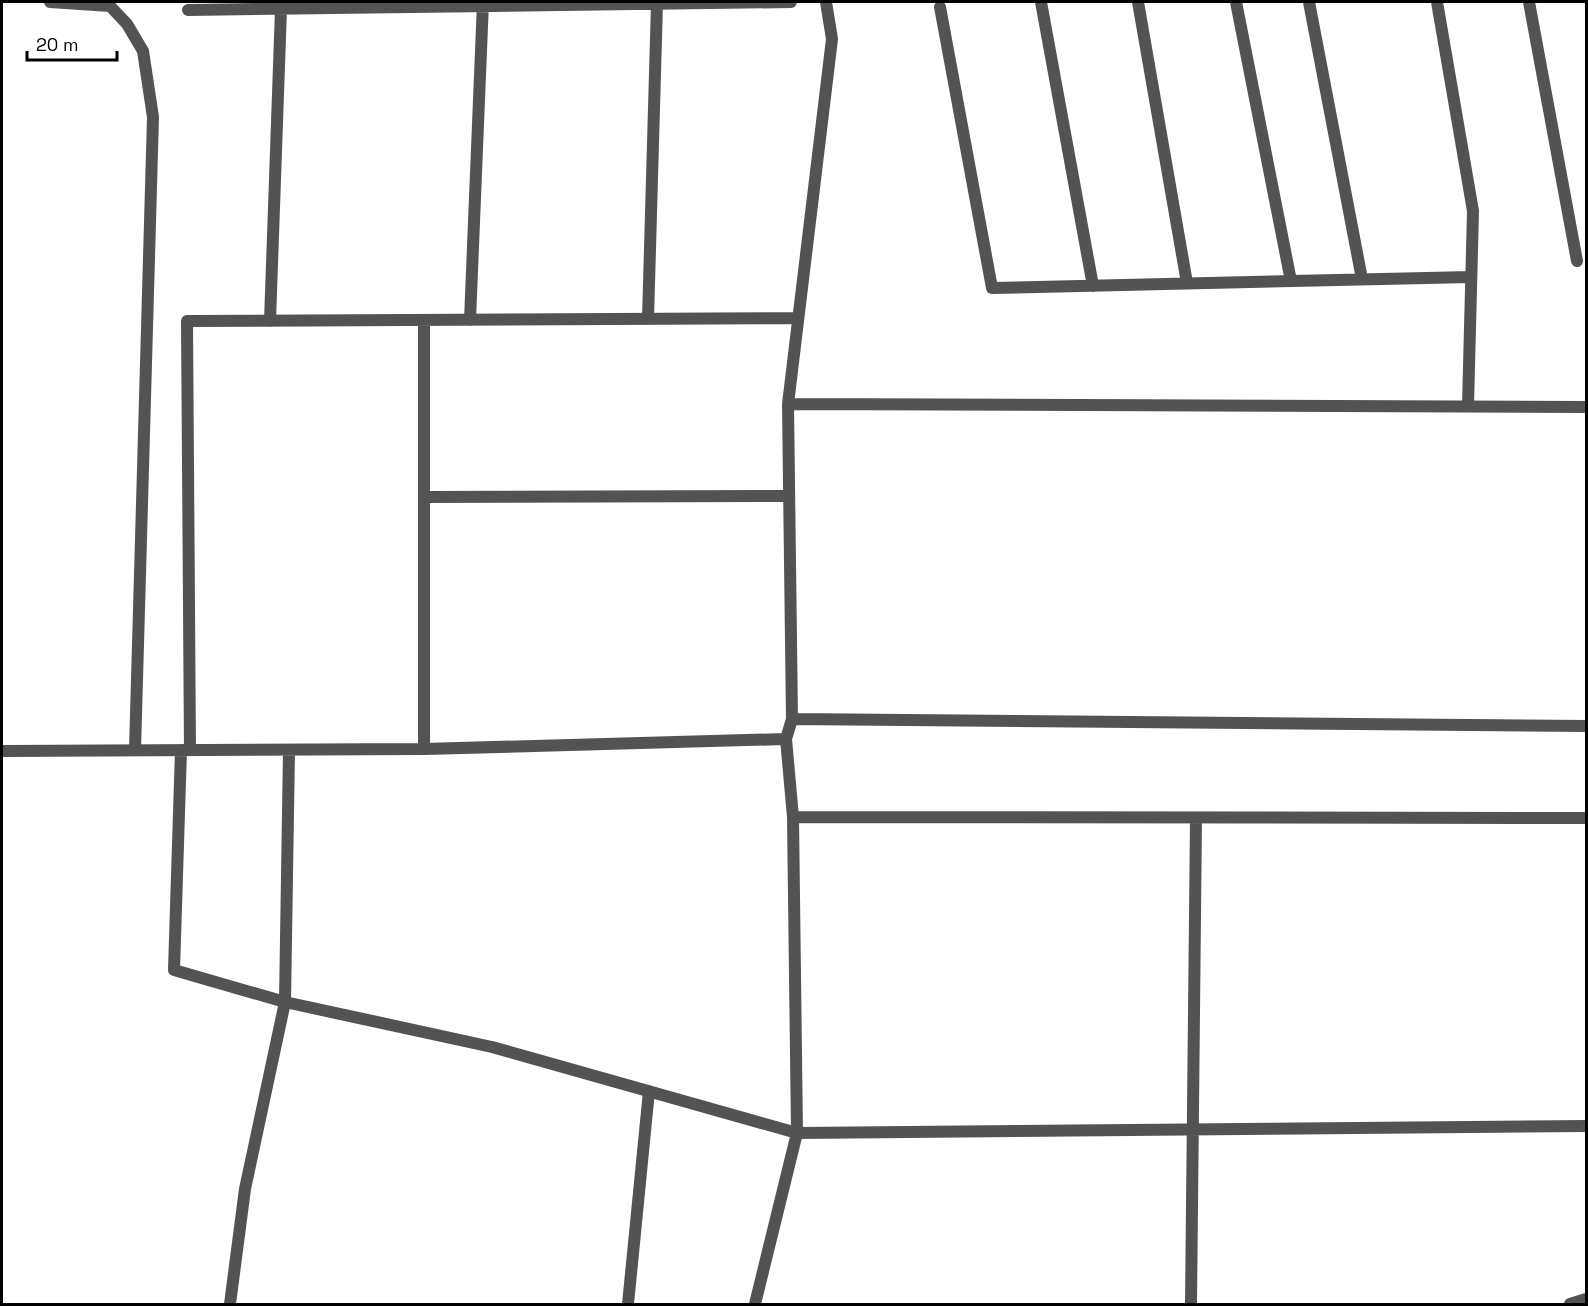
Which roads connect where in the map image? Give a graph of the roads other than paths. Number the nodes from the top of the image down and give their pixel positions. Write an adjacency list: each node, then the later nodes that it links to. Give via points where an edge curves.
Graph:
1 (50, 2): 36 (street, via 110,6 143,51 153,117)
2 (791, 2): 10 (street)
3 (826, 2): 22 (street, via 832,39)
4 (1041, 2): 21 (street)
5 (1138, 2): 20 (street)
6 (1236, 2): 19 (street)
7 (1310, 2): 18 (street)
8 (1437, 2): 17 (street, via 1473,211)
9 (1529, 2): 16 (street)
10 (657, 3): 12 (street); 23 (street)
11 (378, 4): 12 (street); 14 (street)
12 (483, 4): 25 (street)
13 (940, 7): 21 (street, via 992,288)
14 (281, 9): 15 (street); 26 (street)
15 (188, 10)
16 (1577, 261)
17 (1471, 276): 18 (street); 28 (street)
18 (1362, 279): 19 (street)
19 (1291, 281): 20 (street)
20 (1186, 284): 21 (street)
21 (1093, 286)
22 (798, 318): 23 (street); 27 (street)
23 (648, 319): 25 (street)
24 (424, 320): 25 (street); 26 (street); 31 (street)
25 (470, 320)
26 (270, 321): 37 (street, via 188,321)
27 (788, 404): 28 (street); 30 (street)
28 (1468, 406): 29 (street)
29 (1587, 407)
30 (789, 496): 31 (street); 32 (street)
31 (424, 497): 35 (street)
32 (792, 719): 33 (street); 34 (street)
33 (1587, 726)
34 (786, 738): 35 (street); 40 (street)
35 (424, 749): 38 (street)
36 (135, 750): 37 (street); 39 (street)
37 (185, 750): 38 (street); 43 (street, via 174,970)
38 (289, 750): 43 (street)
39 (2, 751)
40 (793, 817): 41 (street); 47 (street)
41 (1196, 818): 42 (street); 46 (street)
42 (1587, 818)
43 (285, 1002): 44 (street, via 492,1047); 49 (street, via 245,1189)
44 (649, 1091): 47 (street); 50 (street)
45 (1587, 1126): 46 (street)
46 (1192, 1130): 47 (street); 52 (street)
47 (797, 1132): 51 (street)
48 (1587, 1299): 53 (street)
49 (230, 1305)
50 (628, 1305)
51 (755, 1305)
52 (1191, 1305)
53 (1570, 1305)

